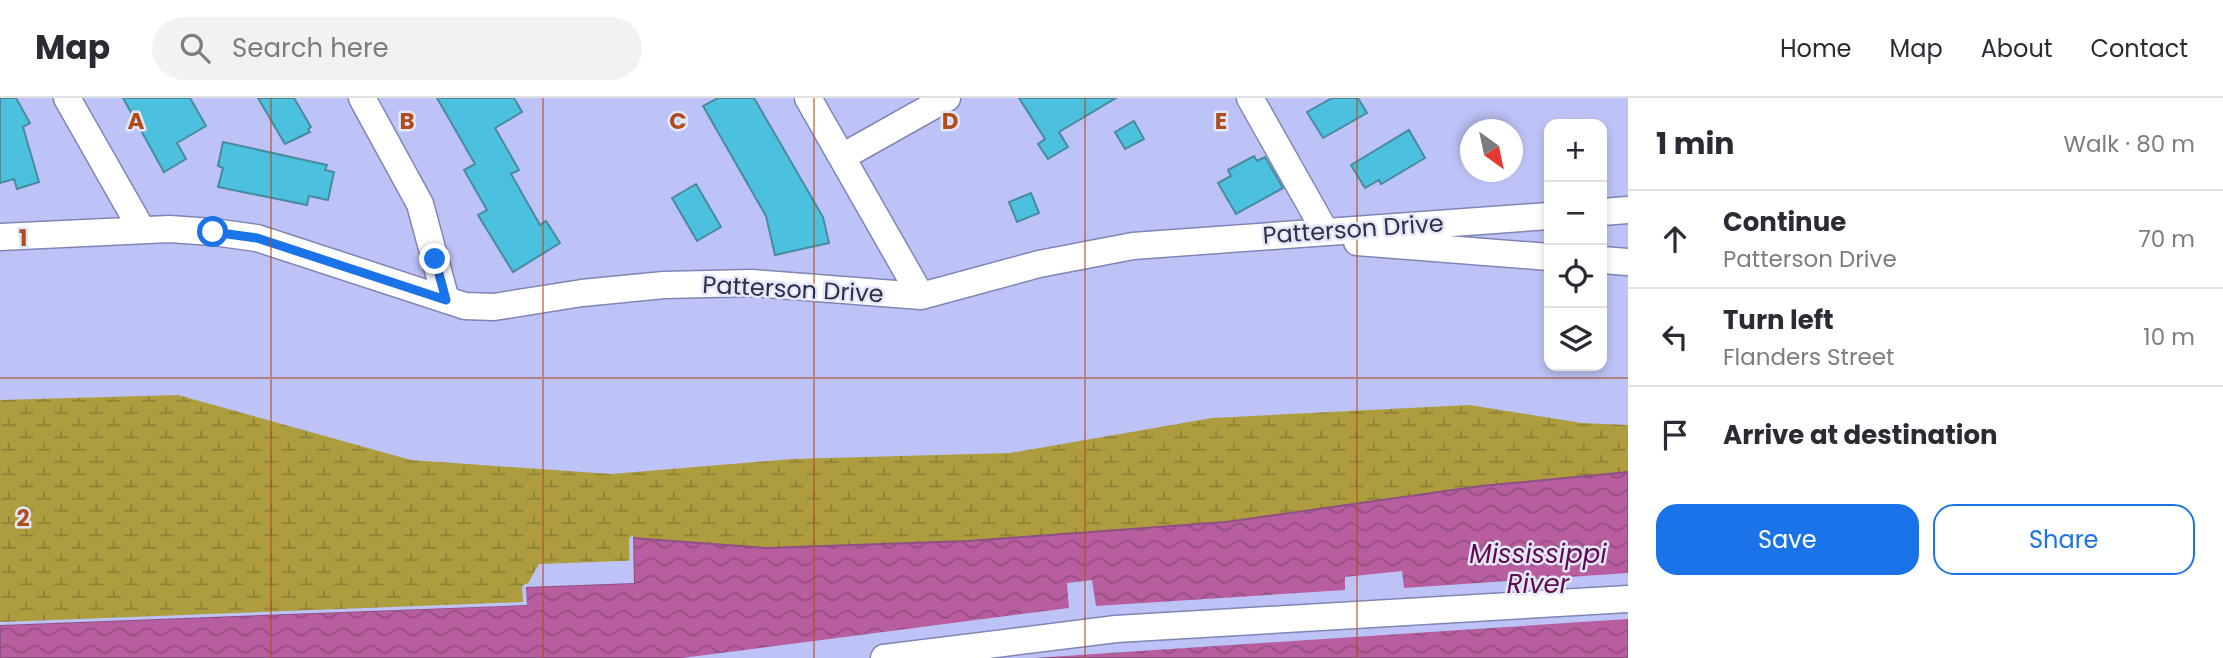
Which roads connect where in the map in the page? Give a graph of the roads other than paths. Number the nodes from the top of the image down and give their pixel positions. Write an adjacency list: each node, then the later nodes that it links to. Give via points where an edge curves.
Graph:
1 (67, 98): 10 (street)
2 (362, 98): 17 (street, via 419,204)
3 (808, 98): 6 (street)
4 (947, 98): 6 (street)
5 (1250, 98): 11 (street)
6 (842, 157): 16 (street)
7 (1628, 210): 8 (street)
8 (1607, 212)
9 (1544, 216): 11 (street, Patterson Drive)
10 (142, 230): 12 (street, Patterson Drive); 17 (street, Patterson Drive, via 257,238)
11 (1325, 231): 13 (street, via 1358,242); 16 (street, Patterson Drive, via 1133,246 1039,264)
12 (0, 237)
13 (1544, 257)
14 (1607, 260): 15 (street)
15 (1628, 262)
16 (920, 296): 17 (street, Patterson Drive, via 752,283 664,285 494,307)
17 (446, 300)
18 (1628, 599): 19 (street, via 1116,629)
19 (884, 658)

